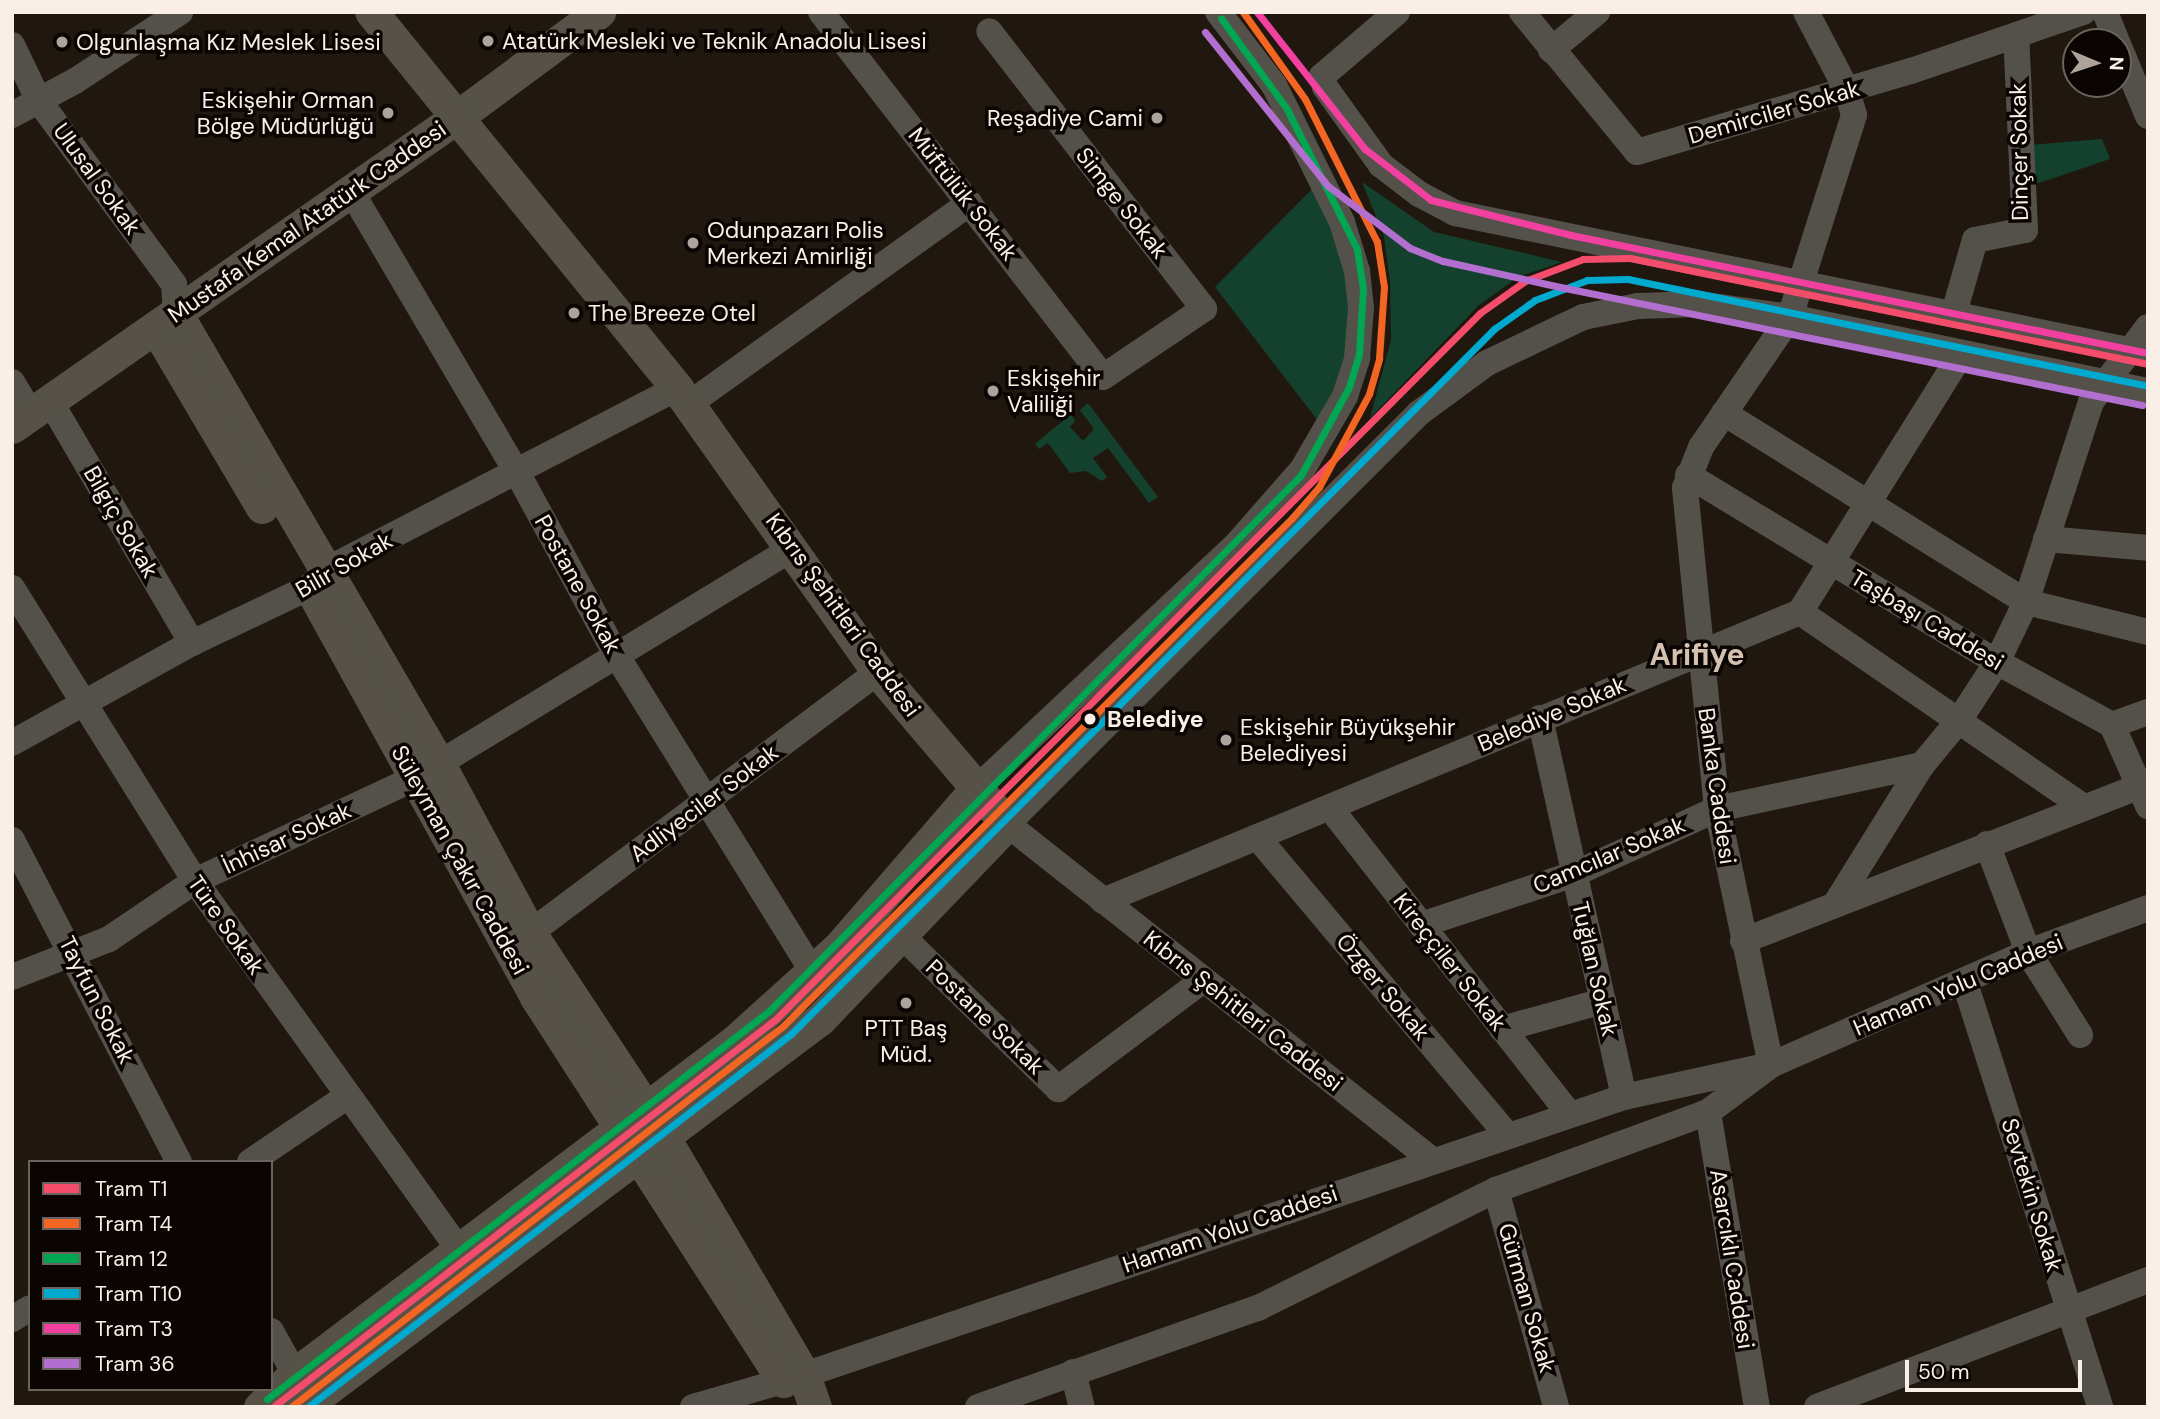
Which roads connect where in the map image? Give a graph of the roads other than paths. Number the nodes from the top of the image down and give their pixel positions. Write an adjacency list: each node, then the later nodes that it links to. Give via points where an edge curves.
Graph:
1 (180, 12): 17 (street)
2 (371, 12): 20 (main road, Kıbrıs Şehitleri Caddesi)
3 (599, 12): 20 (main road, Mustafa Kemal Atatürk Caddesi)
4 (821, 12): 22 (street, Müftülük Sokak)
5 (1218, 12): 62 (street, via 1274,85 1342,222 1357,271 1361,308 1357,358 1345,396 1302,470 1236,545)
6 (1397, 12): 23 (street, via 1322,76 1381,165 1419,194 1455,213)
7 (1522, 12): 14 (street, Demirciler Sokak)
8 (1597, 12): 14 (street)
9 (1806, 12): 16 (street)
10 (2083, 12): 12 (street, Demirciler Sokak)
11 (989, 31): 30 (street, Simge Sokak, via 1204,309)
12 (2017, 35): 16 (street, Demirciler Sokak); 24 (street, Dinçer Sokak, via 2025,230 1975,240)
13 (12, 45): 17 (street, Ulusal Sokak)
14 (1551, 50): 16 (street, Demirciler Sokak, via 1637,152)
15 (2132, 77): 19 (street)
16 (1847, 90): 23 (street, Banka Caddesi, via 1854,115)
17 (39, 101): 18 (street); 26 (street, Ulusal Sokak, via 174,284)
18 (12, 115)
19 (2148, 116)
20 (457, 117): 21 (main road, Mustafa Kemal Atatürk Caddesi); 34 (main road, Kıbrıs Şehitleri Caddesi)
21 (351, 191): 26 (main road, Mustafa Kemal Atatürk Caddesi); 37 (street, Postane Sokak)
22 (970, 203): 30 (street, Müftülük Sokak); 34 (street, Bilir Sokak)
23 (1800, 283): 24 (street); 25 (street, Banka Caddesi)
24 (1954, 313): 28 (street)
25 (1790, 317): 29 (street); 35 (street, Banka Caddesi); 68 (street, via 1699,304 1638,306 1583,317 1487,363 1419,413 1361,467)
26 (166, 321): 36 (main road, Mustafa Kemal Atatürk Caddesi); 44 (main road, Süleyman Çakır Caddesi)
27 (2148, 327): 28 (street)
28 (2141, 352): 32 (street)
29 (1962, 353): 32 (street); 39 (street)
30 (1103, 377)
31 (12, 382): 36 (street, Bilgiç Sokak)
32 (2108, 383): 33 (street); 40 (street, via 2091,402)
33 (2148, 391)
34 (683, 396): 37 (street, Bilir Sokak); 41 (main road, Kıbrıs Şehitleri Caddesi)
35 (1724, 413): 38 (street, Banka Caddesi); 39 (street)
36 (31, 414): 49 (street, Bilgiç Sokak)
37 (518, 474): 44 (street, Bilir Sokak); 51 (street, Postane Sokak)
38 (1688, 475): 43 (street, Taşbaşı Caddesi); 50 (street, Banka Caddesi, via 1685,488)
39 (1868, 505): 43 (street); 46 (street)
40 (2046, 539): 42 (street); 46 (street)
41 (794, 548): 51 (street, İnhisar Sokak); 53 (main road, Kıbrıs Şehitleri Caddesi)
42 (2148, 548)
43 (1832, 562): 47 (street); 52 (street, Taşbaşı Caddesi)
44 (318, 579): 49 (street, Bilir Sokak); 61 (main road, Süleyman Çakır Caddesi)
45 (12, 588): 54 (street, Türe Sokak)
46 (2026, 602): 48 (street); 52 (street)
47 (1800, 612): 50 (street, Belediye Sokak); 57 (street)
48 (2148, 632)
49 (192, 643): 54 (street, Bilir Sokak)
50 (1699, 654): 56 (street, Belediye Sokak); 67 (street, Banka Caddesi)
51 (617, 656): 61 (street, İnhisar Sokak); 64 (street, Postane Sokak)
52 (1997, 662): 57 (street); 58 (street, Taşbaşı Caddesi)
53 (878, 672): 62 (main road, Kıbrıs Şehitleri Caddesi); 64 (street, Adliyeciler Sokak)
54 (87, 705): 59 (street, Bilir Sokak); 73 (street, Türe Sokak)
55 (2148, 712): 58 (street)
56 (1540, 718): 66 (street, Belediye Sokak); 72 (street, Tuğlan Sokak)
57 (1960, 719): 60 (street); 65 (street)
58 (2112, 725): 63 (street)
59 (12, 743)
60 (1922, 765): 67 (street, Camcılar Sokak); 75 (street)
61 (427, 771): 73 (street, İnhisar Sokak); 78 (main road, Süleyman Çakır Caddesi); 97 (main road, Süleyman Çakır Caddesi, via 536,997)
62 (976, 789): 68 (main road, Kıbrıs Şehitleri Caddesi); 83 (main road)
63 (2145, 792): 65 (street)
64 (708, 801): 78 (street, Adliyeciler Sokak); 83 (street, Postane Sokak)
65 (2084, 807): 71 (street)
66 (1331, 809): 69 (street, Belediye Sokak); 77 (street, Kireççiler Sokak)
67 (1717, 809): 72 (street, Camcılar Sokak); 80 (street, Banka Caddesi)
68 (1007, 824): 74 (street, Kıbrıs Şehitleri Caddesi); 79 (main road)
69 (1258, 838): 74 (street, Belediye Sokak); 96 (street, Özger Sokak)
70 (12, 840): 81 (street, Tayfun Sokak)
71 (1987, 844): 75 (street); 82 (street)
72 (1574, 874): 77 (street, Camcılar Sokak); 87 (street, Tuğlan Sokak)
73 (195, 881): 81 (street, İnhisar Sokak, via 109,939); 91 (street, Türe Sokak)
74 (1102, 901): 85 (street, Kıbrıs Şehitleri Caddesi)
75 (1836, 903): 80 (street)
76 (2148, 908): 82 (street, Hamam Yolu Caddesi)
77 (1421, 925): 88 (street, Kireççiler Sokak)
78 (530, 933): 95 (main road, Süleyman Çakır Caddesi)
79 (902, 936): 85 (street, Postane Sokak, via 1058,1089); 95 (main road, via 820,1019)
80 (1743, 941): 90 (street, Banka Caddesi)
81 (73, 952): 84 (street, İnhisar Sokak); 98 (street, Tayfun Sokak)
82 (2028, 952): 86 (street, Hamam Yolu Caddesi); 89 (street)
83 (813, 972): 95 (main road, via 734,1042)
84 (12, 977)
85 (1203, 980): 100 (street, Kıbrıs Şehitleri Caddesi)
86 (1965, 983): 90 (street, Hamam Yolu Caddesi); 104 (street, Sevtekin Sokak)
87 (1603, 1001): 88 (street); 92 (street, Tuğlan Sokak)
88 (1503, 1029): 94 (street, Kireççiler Sokak)
89 (2080, 1035)
90 (1771, 1065): 92 (street, Hamam Yolu Caddesi); 93 (street, Hamam Yolu Caddesi)
91 (346, 1097): 99 (street); 102 (street, Türe Sokak)
92 (1624, 1097): 94 (street, Hamam Yolu Caddesi)
93 (1708, 1112): 101 (street, Hamam Yolu Caddesi); 116 (street, Asarcıklı Caddesi)
94 (1570, 1115): 96 (street, Hamam Yolu Caddesi)
95 (656, 1124): 97 (main road); 108 (main road, Süleyman Çakır Caddesi)
96 (1507, 1135): 100 (street, Hamam Yolu Caddesi)
97 (626, 1143): 102 (main road); 108 (main road, Süleyman Çakır Caddesi); 110 (main road)
98 (178, 1160)
99 (253, 1160)
100 (1432, 1160): 108 (street, Hamam Yolu Caddesi)
101 (1496, 1190): 106 (street, Hamam Yolu Caddesi, via 1258,1308); 115 (street, Gürman Sokak)
102 (459, 1250): 107 (main road)
103 (2148, 1280): 104 (street)
104 (2068, 1309): 117 (street); 118 (street, Sevtekin Sokak)
105 (273, 1335): 107 (street)
106 (1073, 1372): 113 (street, Hamam Yolu Caddesi); 114 (street)
107 (295, 1374): 109 (main road)
108 (793, 1378): 111 (street, Hamam Yolu Caddesi); 112 (main road)
109 (260, 1407)
110 (303, 1407)
111 (694, 1407)
112 (815, 1407)
113 (978, 1407)
114 (1082, 1407)
115 (1556, 1407)
116 (1757, 1407)
117 (1817, 1407)
118 (2100, 1407)

